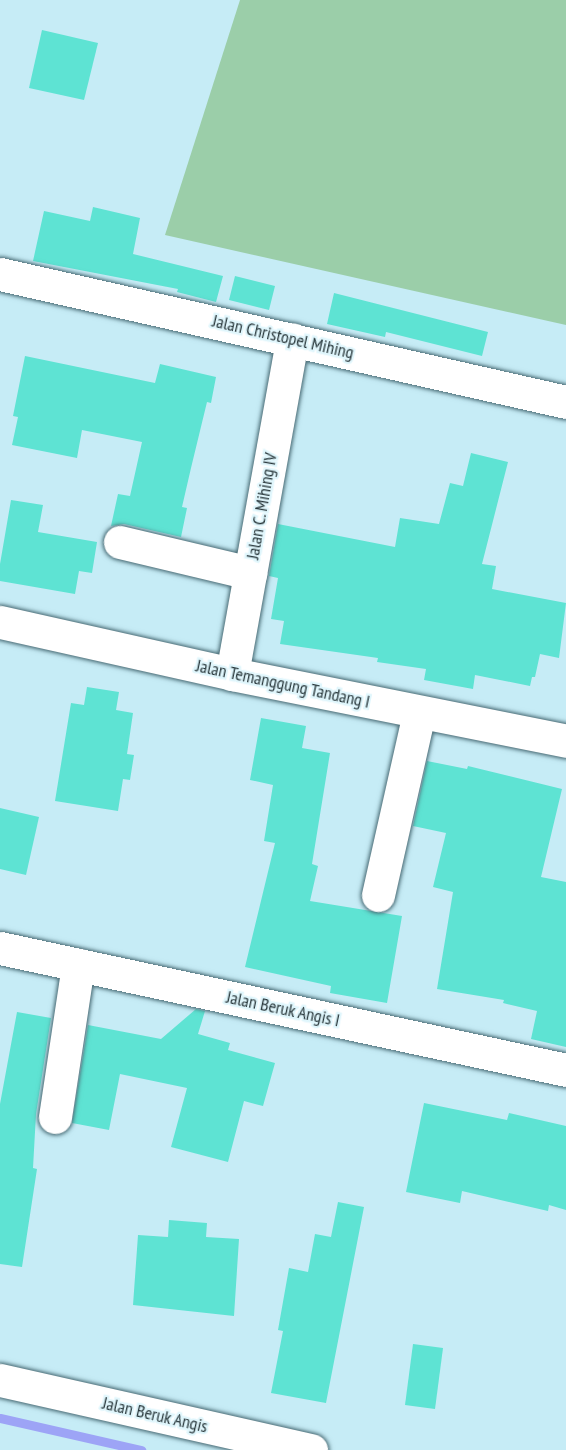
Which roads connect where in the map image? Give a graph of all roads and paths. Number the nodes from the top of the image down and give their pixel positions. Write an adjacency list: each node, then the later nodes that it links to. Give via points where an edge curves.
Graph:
1 (0, 274): 2 (street, Jalan Christopel Mihing)
2 (292, 339): 3 (street, Jalan Christopel Mihing); 5 (street, Jalan C. Mihing IV)
3 (566, 402)
4 (120, 542): 5 (street)
5 (250, 573): 7 (street, Jalan C. Mihing IV)
6 (0, 622): 7 (street, Jalan Temanggung Tandang I)
7 (232, 674): 8 (street, Jalan Temanggung Tandang I)
8 (419, 712): 9 (street, Jalan Temanggung Tandang I); 10 (street)
9 (566, 741)
10 (378, 895)
11 (0, 948): 12 (street, Jalan Beruk Angis I)
12 (78, 965): 13 (street, Jalan Beruk Angis I); 14 (street)
13 (566, 1070)
14 (55, 1118)
15 (0, 1380): 16 (street, Jalan Beruk Angis)
16 (310, 1450)

